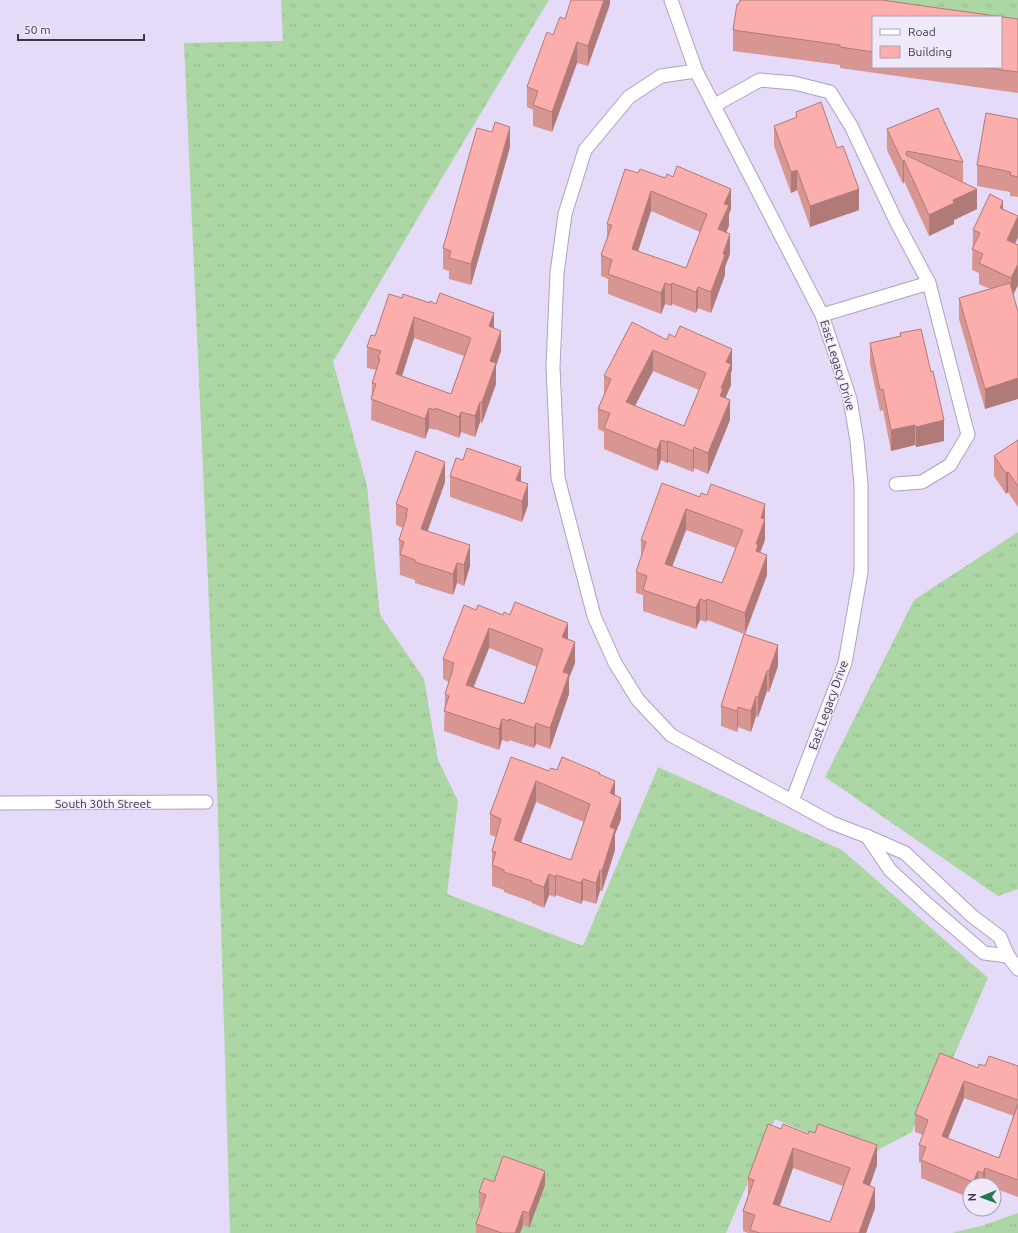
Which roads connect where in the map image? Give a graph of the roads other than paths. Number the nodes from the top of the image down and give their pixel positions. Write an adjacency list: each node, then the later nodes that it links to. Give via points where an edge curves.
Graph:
1 (671, 0): 2 (street, East Legacy Drive)
2 (696, 71): 3 (street, East Legacy Drive); 7 (street, via 661,76 629,97 586,150 565,214 557,273 553,367 558,478 594,616 615,664 638,700 671,735)
3 (715, 105): 4 (street, via 760,80 794,83 830,92 852,126 896,221); 5 (street, East Legacy Drive)
4 (929, 284): 5 (street); 6 (street, via 968,434 950,465 922,482)
5 (822, 315): 7 (street, East Legacy Drive, via 850,399 857,441 861,484 861,572 845,663)
6 (896, 484)
7 (792, 801): 10 (street, via 832,823)
8 (206, 802): 9 (street, South 30th Street)
9 (0, 803)
10 (866, 836): 11 (street, via 905,853); 12 (street, via 890,870)
11 (941, 887): 12 (street); 13 (street, via 972,916 1000,937)
12 (928, 904): 13 (street, via 984,953)
13 (1008, 956): 14 (street)
14 (1018, 969)

